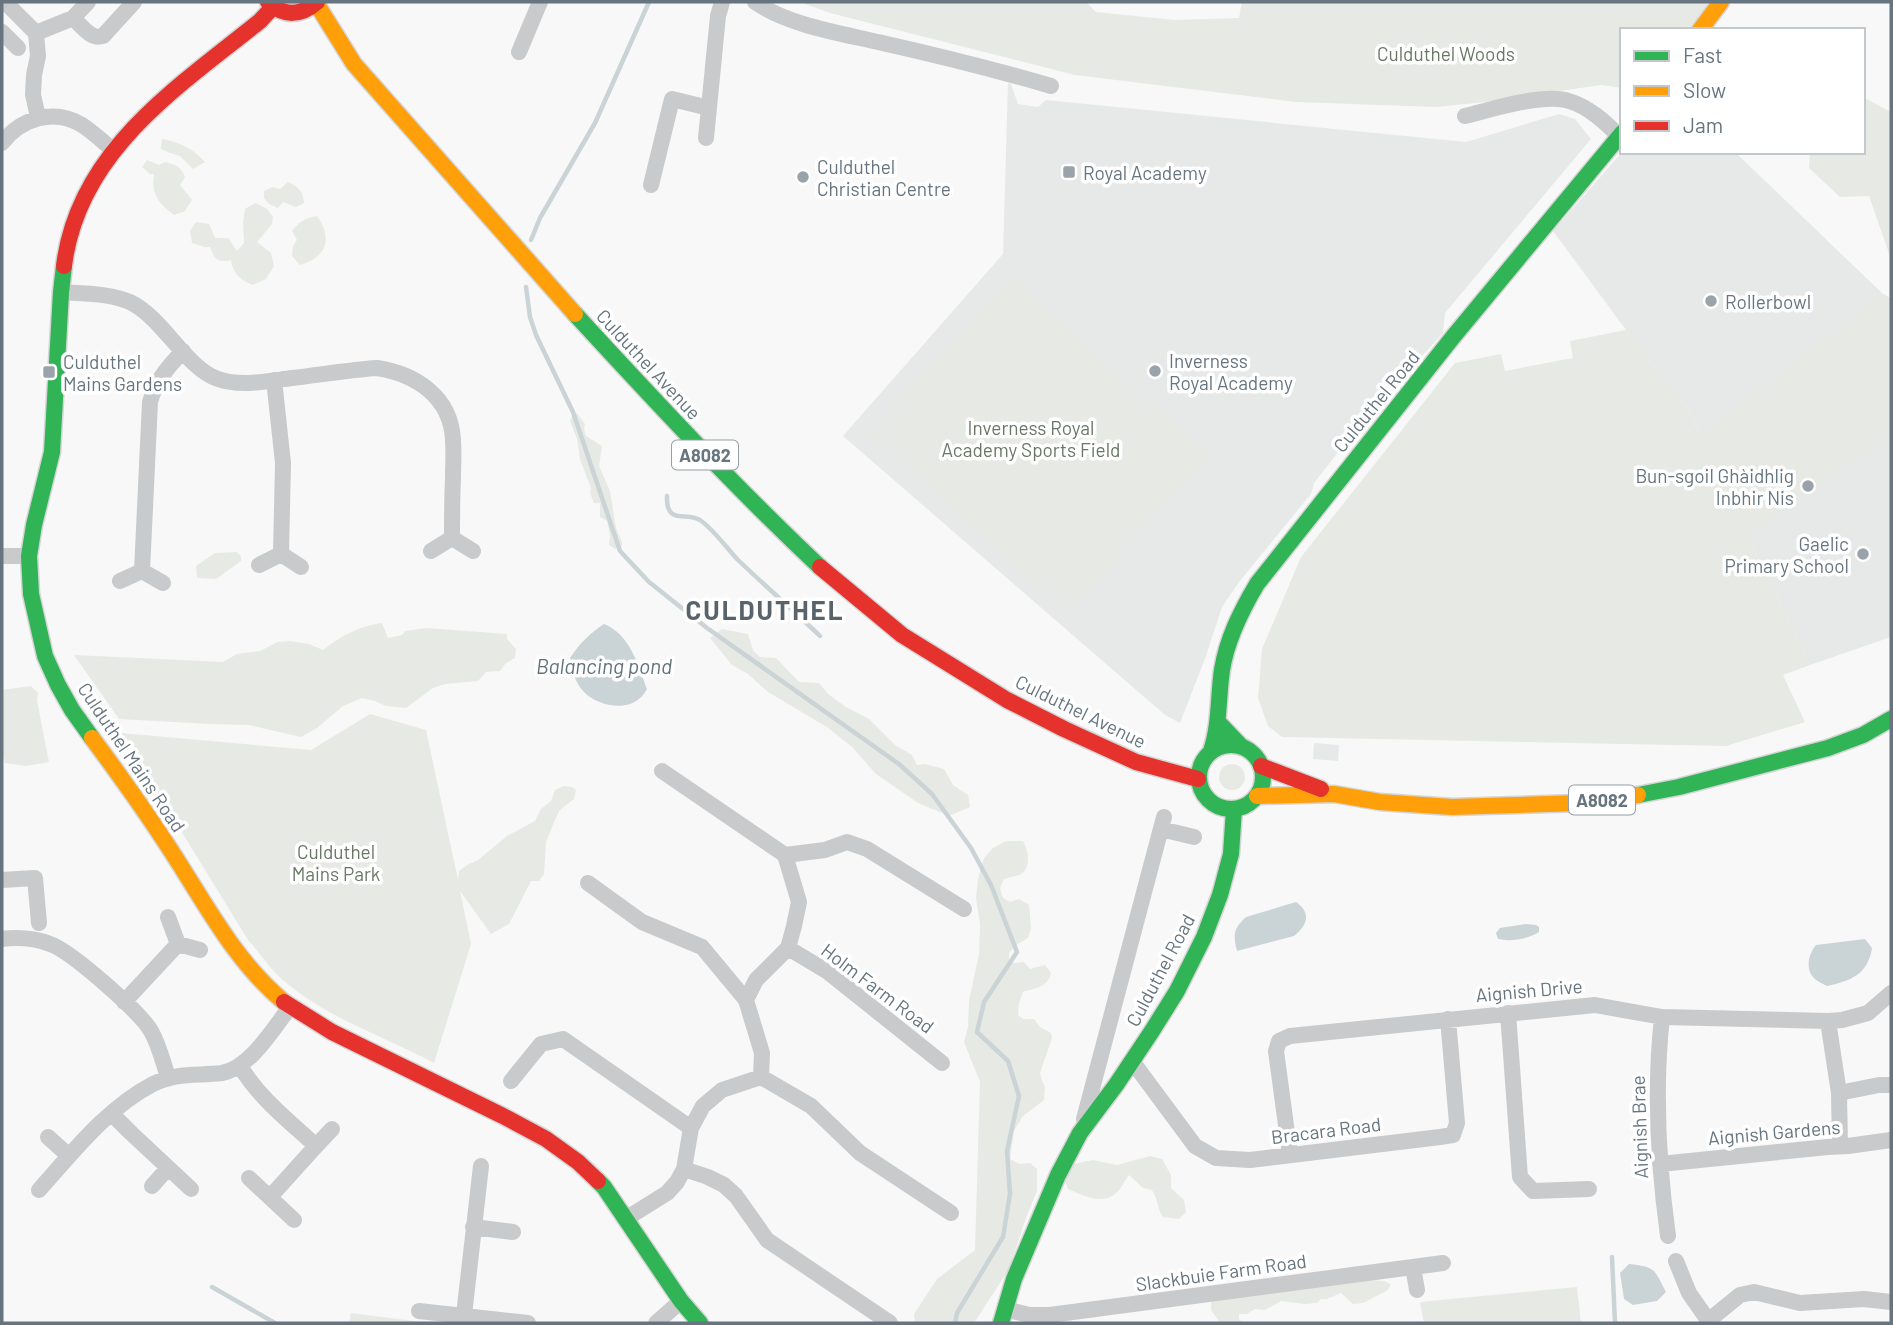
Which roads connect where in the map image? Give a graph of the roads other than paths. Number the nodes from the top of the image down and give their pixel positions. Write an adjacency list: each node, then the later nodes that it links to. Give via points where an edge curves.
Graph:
1 (134, 2): 8 (street, via 99,38 93,36)
2 (316, 2): 7 (main road, Culduthel Avenue / A8082, via 309,10 290,14); 47 (main road, Culduthel Avenue / A8082, via 355,64 538,274 688,438 860,603 902,635 1007,700 1136,762)
3 (540, 2): 14 (street)
4 (722, 2): 16 (street)
5 (755, 2): 15 (street, via 817,27)
6 (1721, 2): 10 (main road)
7 (270, 5): 23 (main road, Culduthel Mains Road, via 246,33 158,104)
8 (81, 7): 12 (street)
9 (6, 8): 12 (street)
10 (1702, 28)
11 (2, 32): 13 (street)
12 (36, 33): 18 (street, via 33,95)
13 (18, 48)
14 (519, 52)
15 (1051, 86)
16 (709, 108): 21 (street); 24 (street, via 672,99)
17 (1465, 116): 19 (street, via 1548,98 1567,100)
18 (38, 117): 22 (street, via 14,128); 23 (street, via 81,124)
19 (1620, 133)
20 (1620, 135): 40 (main road, Culduthel Road, via 1257,584 1230,638)
21 (706, 138)
22 (2, 143)
23 (113, 150): 25 (main road, Culduthel Mains Road, via 81,204 67,242)
24 (651, 186)
25 (61, 292): 26 (street, via 104,295 130,303 154,320); 33 (main road, Culduthel Mains Road, via 52,452)
26 (183, 351): 27 (street, via 215,378 233,383); 36 (street, via 164,370 150,402)
27 (274, 380): 28 (street, via 377,368 425,386 447,414 454,438); 31 (street, via 283,463)
28 (452, 538): 29 (street); 30 (street)
29 (430, 551)
30 (472, 551)
31 (281, 554): 34 (street); 35 (street)
32 (2, 556): 33 (street)
33 (29, 556): 65 (main road, Culduthel Mains Road, via 30,594 42,645 72,710 143,806 237,954)
34 (259, 565)
35 (301, 567)
36 (142, 570): 37 (street); 38 (street)
37 (120, 581)
38 (163, 583)
39 (1891, 719): 42 (main road, A8082)
40 (1219, 723): 43 (main road); 44 (main road, Culduthel Road)
41 (1891, 734): 42 (main road, A8082)
42 (1863, 735): 48 (main road, A8082, via 1679,787 1580,803 1452,807)
43 (1241, 746): 44 (main road, via 1223,745); 45 (main road, A8082, via 1252,752)
44 (1210, 751): 47 (main road)
45 (1261, 766): 48 (main road, A8082); 49 (main road, via 1263,780)
46 (662, 771): 52 (street)
47 (1198, 779): 50 (main road, via 1209,800)
48 (1334, 794): 49 (main road, A8082)
49 (1257, 796): 50 (main road, A8082)
50 (1234, 809): 70 (main road, Culduthel Road, via 1231,854 1204,937 1177,991)
51 (1194, 837): 81 (street, Culduthel Road, via 1162,823)
52 (785, 855): 55 (street, via 847,842 867,849); 60 (street, via 799,902)
53 (2, 880): 57 (street, via 36,878)
54 (588, 883): 63 (street, via 642,922 702,947)
55 (964, 909)
56 (168, 917): 59 (street)
57 (39, 923)
58 (2, 939): 64 (street, via 34,939 53,945)
59 (178, 944): 61 (street); 64 (street)
60 (788, 948): 63 (street, via 756,980); 71 (street, Holm Farm Road, via 828,972)
61 (200, 950)
62 (1891, 993): 69 (street, Aignish Drive, via 1868,1013)
63 (746, 1000): 74 (street, via 762,1054)
64 (124, 1002): 73 (street, via 151,1030)
65 (290, 1007): 72 (street); 99 (main road, Culduthel Mains Road, via 546,1139 604,1187)
66 (1508, 1013): 67 (street, Aignish Drive, via 1595,1005); 68 (street, Aignish Drive); 95 (street, via 1520,1177 1533,1191)
67 (1662, 1017): 69 (street, Aignish Drive); 88 (street, Aignish Brae)
68 (1448, 1019): 86 (street, Bracara Road, via 1457,1124 1453,1135); 86 (street, Aignish Drive, via 1290,1036 1279,1041 1276,1051)
69 (1828, 1021): 77 (street, Aignish Gardens)
70 (1132, 1061): 81 (main road, Culduthel Road); 86 (street, Bracara Road, via 1195,1146 1231,1161)
71 (942, 1063)
72 (240, 1066): 73 (street, via 223,1073); 84 (street, via 267,1102)
73 (168, 1077): 78 (street, via 137,1093)
74 (761, 1077): 79 (street, via 722,1090 703,1106); 98 (street, via 811,1106 860,1153)
75 (511, 1081): 79 (street, via 541,1044 563,1039)
76 (1891, 1085): 77 (street, Aignish Gardens)
77 (1839, 1093): 85 (street)
78 (112, 1114): 87 (street); 90 (street)
79 (691, 1128): 91 (street)
80 (332, 1129): 84 (street)
81 (1080, 1133): 112 (main road, Culduthel Road, via 1014,1279)
82 (48, 1137): 87 (street)
83 (1891, 1140): 85 (street, Aignish Gardens)
84 (316, 1146): 97 (street)
85 (1840, 1146): 88 (street, Aignish Gardens)
86 (1290, 1155)
87 (69, 1156): 96 (street)
88 (1660, 1164): 103 (street, Aignish Brae)
89 (481, 1166): 101 (street)
90 (169, 1168): 93 (street); 94 (street)
91 (684, 1169): 99 (street, via 667,1193); 118 (street, via 724,1185 767,1240)
92 (249, 1178): 97 (street)
93 (152, 1186)
94 (191, 1189)
95 (1589, 1189)
96 (39, 1190)
97 (270, 1197): 100 (street)
98 (951, 1213)
99 (627, 1218): 108 (main road, Culduthel Mains Road)
100 (294, 1220)
101 (473, 1227): 102 (street); 111 (street)
102 (513, 1233)
103 (1668, 1236)
104 (1676, 1261): 114 (street, via 1689,1293)
105 (1443, 1263): 106 (street, Slackbuie Farm Road)
106 (1413, 1267): 107 (street); 113 (street, Slackbuie Farm Road)
107 (1417, 1290)
108 (681, 1301): 116 (street); 117 (main road, Culduthel Mains Road)
109 (1891, 1302): 114 (street, via 1801,1303 1754,1292 1740,1295)
110 (419, 1311): 111 (street)
111 (464, 1315): 115 (street)
112 (1003, 1316): 113 (street, Slackbuie Farm Road)
113 (1097, 1317)
114 (1709, 1322)
115 (528, 1323)
116 (656, 1323)
117 (701, 1323)
118 (890, 1323)

